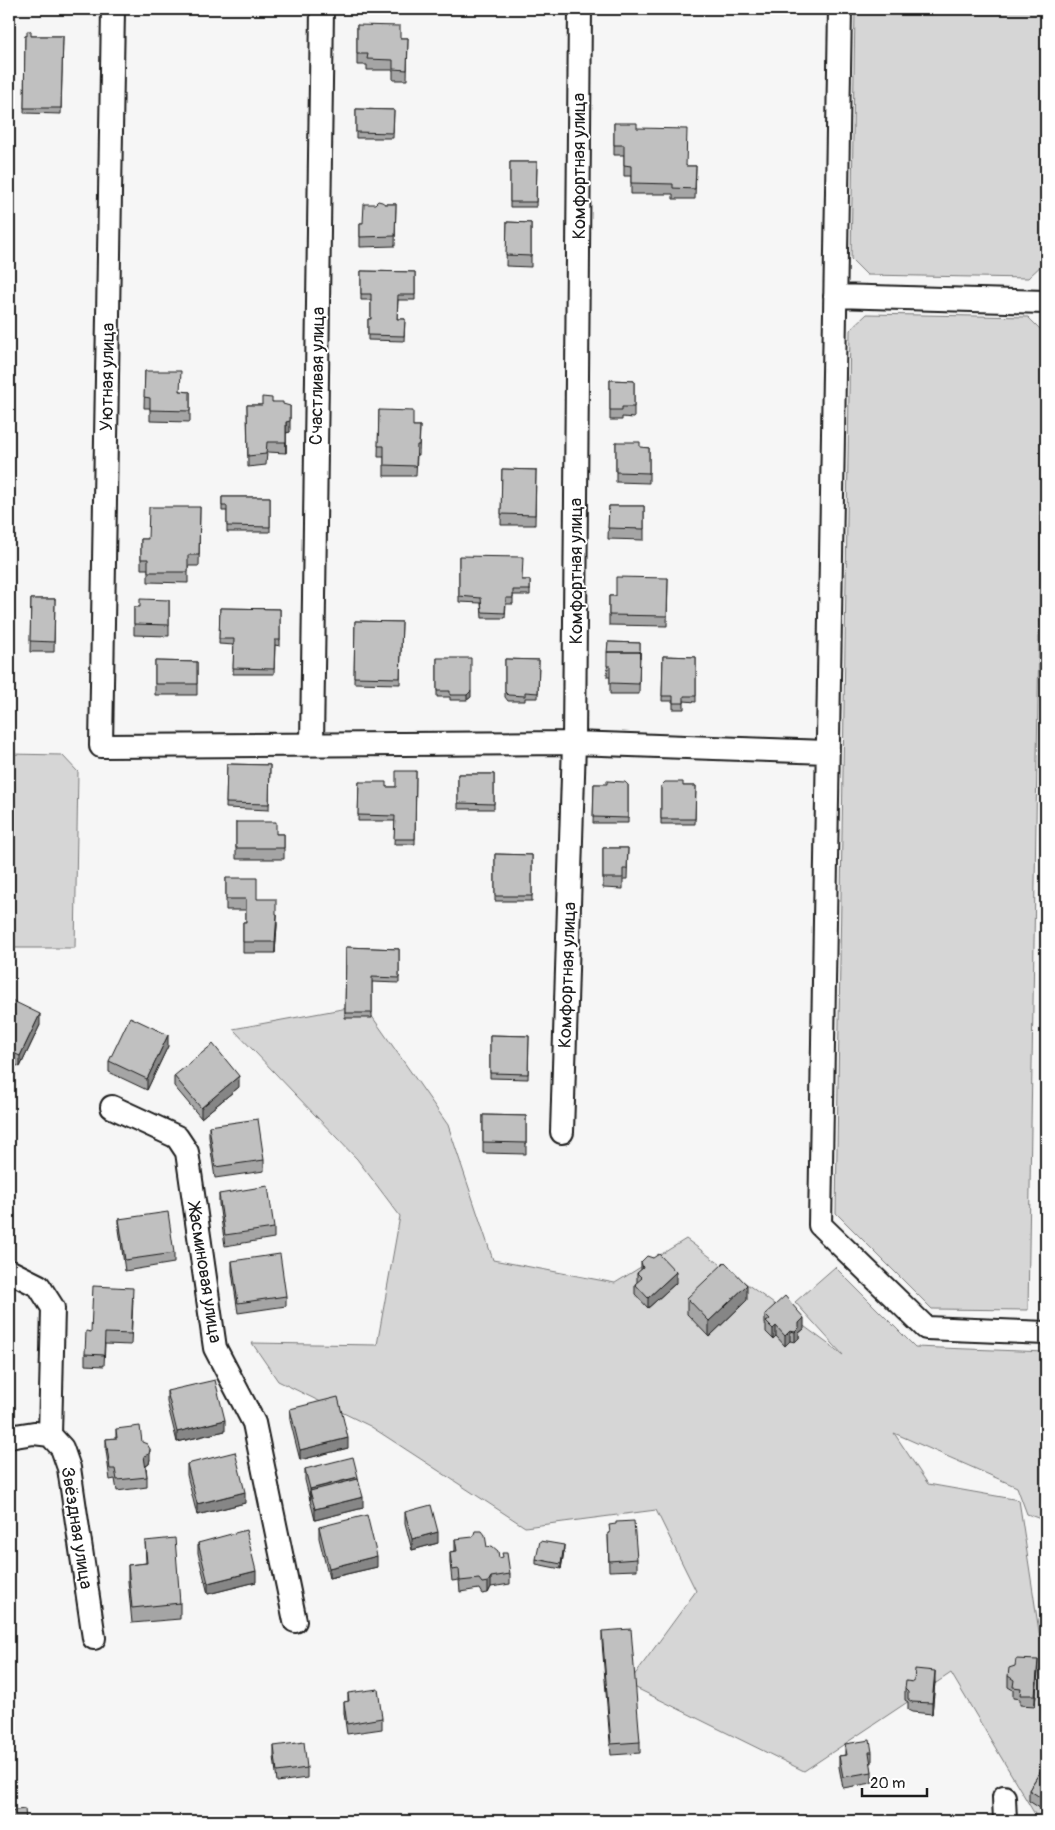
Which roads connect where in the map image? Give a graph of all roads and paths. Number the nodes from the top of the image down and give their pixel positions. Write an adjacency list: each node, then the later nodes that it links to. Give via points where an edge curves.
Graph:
1 (113, 9): 8 (street, Уютная улица, via 101,746)
2 (322, 9): 8 (street, Счастливая улица)
3 (580, 9): 7 (street, Комфортная улица)
4 (840, 9): 5 (street)
5 (835, 296): 6 (street); 9 (street)
6 (1046, 302)
7 (574, 742): 8 (street); 9 (street); 11 (street, Комфортная улица)
8 (312, 744)
9 (826, 752): 13 (street, via 820,1224 926,1328)
10 (112, 1107): 16 (street, Жасминовая улица, via 177,1137 186,1152 215,1348 254,1423)
11 (562, 1132)
12 (9, 1272): 14 (street, via 39,1286 53,1308)
13 (1046, 1332)
14 (50, 1435): 15 (street, via 34,1433); 17 (street, Звёздная улица, via 62,1448 69,1468)
15 (9, 1437)
16 (295, 1621)
17 (94, 1638)
18 (1004, 1797): 19 (street)
19 (1005, 1821)

